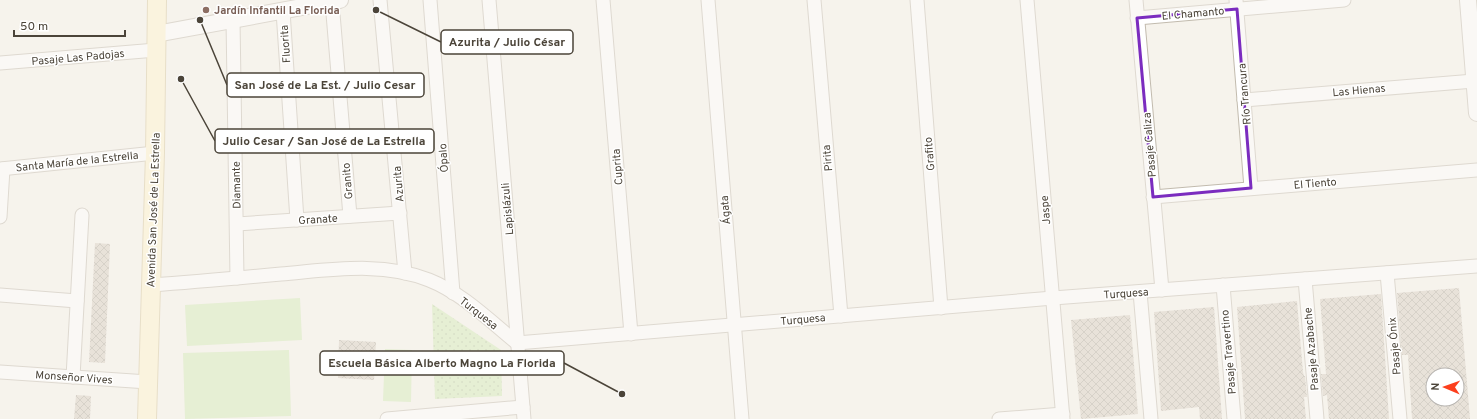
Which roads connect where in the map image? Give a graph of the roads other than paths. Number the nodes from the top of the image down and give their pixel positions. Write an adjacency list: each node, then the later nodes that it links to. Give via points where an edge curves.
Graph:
1 (157, 0): 20 (main road, Avenida San José de La Estrella)
2 (380, 0): 30 (street, Azurita)
3 (430, 0): 45 (street, Ópalo)
4 (489, 0): 53 (street, Lapislázuli)
5 (603, 0): 52 (street, Cuprita)
6 (708, 0): 51 (street, Ágata)
7 (814, 0): 50 (street, Pirita)
8 (917, 0): 49 (street, Grafito)
9 (1027, 0): 47 (street, Jaspe)
10 (1136, 0): 17 (street, Pasaje Caliza)
11 (1344, 0): 14 (street, El Chamanto)
12 (1468, 0): 19 (street)
13 (336, 1): 16 (street); 32 (street, Granito)
14 (1326, 1): 15 (street, El Chamanto)
15 (1236, 5): 17 (street, El Chamanto); 23 (street, Río Trancura)
16 (283, 11): 18 (street); 34 (street, Fluorita)
17 (1137, 18): 29 (street, Pasaje Caliza)
18 (233, 20): 20 (street); 35 (street, Diamante)
19 (1473, 26): 22 (street)
20 (156, 42): 21 (street, Pasaje Las Padojas); 25 (main road, Avenida San José de La Estrella)
21 (0, 63)
22 (1474, 81): 23 (street, Las Hienas); 24 (street)
23 (1244, 100): 28 (street, Río Trancura)
24 (1477, 113)
25 (155, 153): 26 (street, Santa María de la Estrella); 41 (main road, Avenida San José de La Estrella)
26 (2, 169): 33 (street)
27 (1477, 170): 28 (street, El Tiento)
28 (1251, 188): 29 (street, El Tiento)
29 (1153, 197): 43 (street, Pasaje Caliza)
30 (400, 213): 32 (street, Granate); 37 (street, Azurita)
31 (82, 215): 48 (street)
32 (350, 216): 34 (street, Granate)
33 (0, 217)
34 (297, 220): 35 (street, Granate)
35 (236, 224): 39 (street, Diamante)
36 (1477, 266): 38 (street, Turquesa)
37 (405, 273): 39 (street, Turquesa, via 364,268); 45 (street, Turquesa, via 429,280)
38 (1387, 273): 40 (street, Turquesa); 68 (street, Pasaje Ónix)
39 (237, 278): 41 (street, Turquesa)
40 (1305, 279): 42 (street, Turquesa); 67 (street, Pasaje Azabache)
41 (151, 285): 56 (main road, Avenida San José de La Estrella)
42 (1223, 285): 43 (street, Turquesa); 66 (street, Pasaje Travertino)
43 (1162, 290): 44 (street, Turquesa)
44 (1140, 292): 47 (street, Turquesa); 65 (street)
45 (453, 293): 53 (street, Turquesa)
46 (0, 295): 48 (street)
47 (1052, 298): 49 (street, Turquesa); 59 (street, Jaspe)
48 (77, 301): 55 (street)
49 (941, 308): 50 (street, Turquesa)
50 (841, 316): 51 (street, Turquesa)
51 (734, 325): 52 (street, Turquesa); 63 (street, Ágata)
52 (631, 334): 53 (street, Turquesa)
53 (517, 343): 57 (street, Lapislázuli)
54 (0, 372): 55 (street, Monseñor Vives)
55 (73, 376): 56 (street, Monseñor Vives)
56 (148, 382): 61 (main road, Avenida San José de La Estrella)
57 (523, 413): 58 (street)
58 (461, 416): 60 (street)
59 (1063, 416): 64 (street)
60 (413, 418): 62 (street)
61 (147, 419)
62 (387, 419)
63 (742, 419)
64 (999, 419)
65 (1151, 419)
66 (1234, 419)
67 (1317, 419)
68 (1400, 419)

